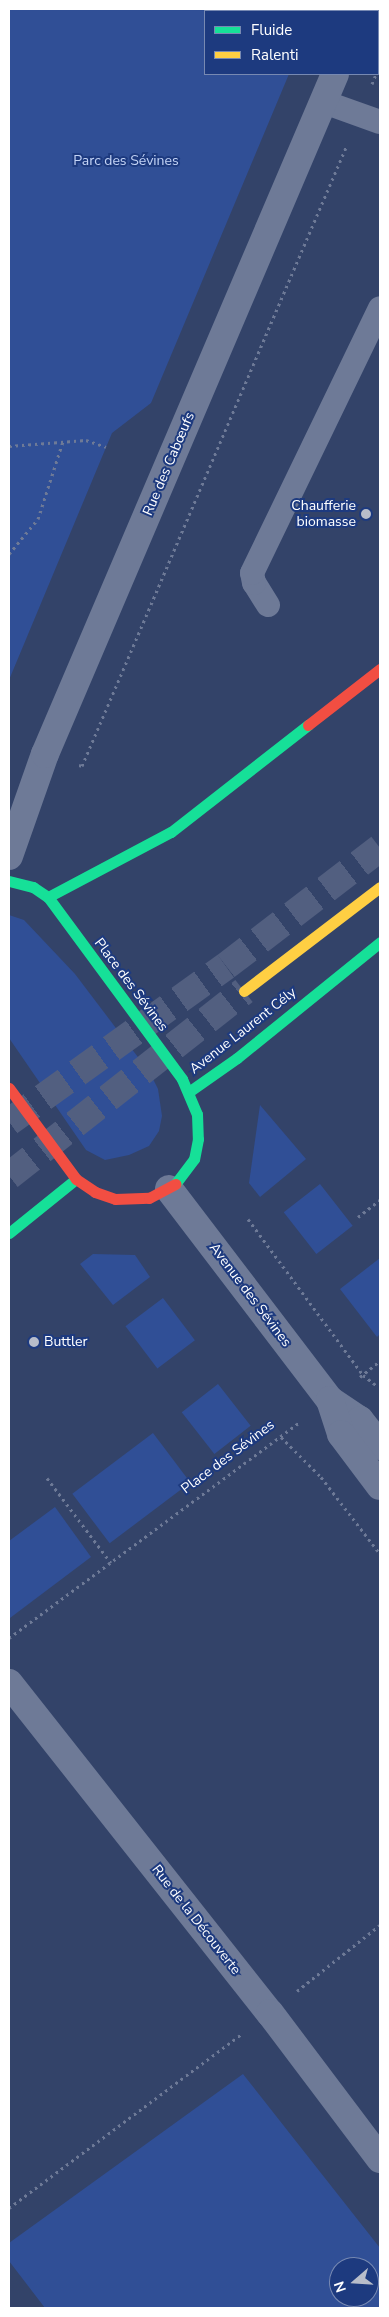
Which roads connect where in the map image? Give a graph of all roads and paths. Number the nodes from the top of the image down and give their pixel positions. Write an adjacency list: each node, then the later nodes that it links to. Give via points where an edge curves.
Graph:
1 (335, 75): 2 (street, Rue des Cabœufs)
2 (324, 102): 3 (lane); 11 (street, Rue des Cabœufs, via 45,754)
3 (380, 122)
4 (380, 308): 9 (lane, via 252,573 254,583)
5 (63, 441): 6 (path); 7 (path, via 86,440); 8 (path, via 38,519)
6 (9, 446)
7 (106, 447)
8 (9, 554)
9 (268, 606)
10 (380, 669): 14 (main road, via 171,832)
11 (9, 856)
12 (9, 881): 14 (main road, via 33,887)
13 (380, 887): 16 (main road)
14 (48, 897): 18 (main road, Place des Sévines)
15 (380, 942): 18 (main road, Avenue Laurent Cély, via 238,1058)
16 (244, 991)
17 (9, 1088): 19 (main road)
18 (190, 1091): 20 (main road, Avenue Laurent Cély, via 197,1114 198,1139 194,1159 184,1176)
19 (76, 1179): 20 (main road, Avenue Laurent Cély, via 95,1192 115,1199 149,1198); 24 (main road)
20 (169, 1189): 28 (street, Avenue des Sévines)
21 (380, 1200): 22 (path)
22 (358, 1217)
23 (248, 1220): 26 (path)
24 (9, 1233)
25 (380, 1362): 26 (path, Place des Sévines)
26 (363, 1375): 27 (path); 28 (path, Place des Sévines)
27 (380, 1388)
28 (330, 1400): 29 (path, Place des Sévines); 30 (street, Avenue des Sévines, via 360,1420); 32 (street, Avenue des Sévines, via 341,1434)
29 (280, 1437): 33 (path, via 320,1477); 34 (path, Place des Sévines)
30 (380, 1446)
31 (47, 1478): 34 (path)
32 (380, 1486)
33 (380, 1554)
34 (111, 1563): 35 (path, Place des Sévines)
35 (9, 1638)
36 (9, 1683): 38 (street, Rue de la Découverte)
37 (380, 1925): 38 (path)
38 (270, 2013): 39 (street, Rue de la Découverte); 40 (path)
39 (380, 2159)
40 (9, 2208)

